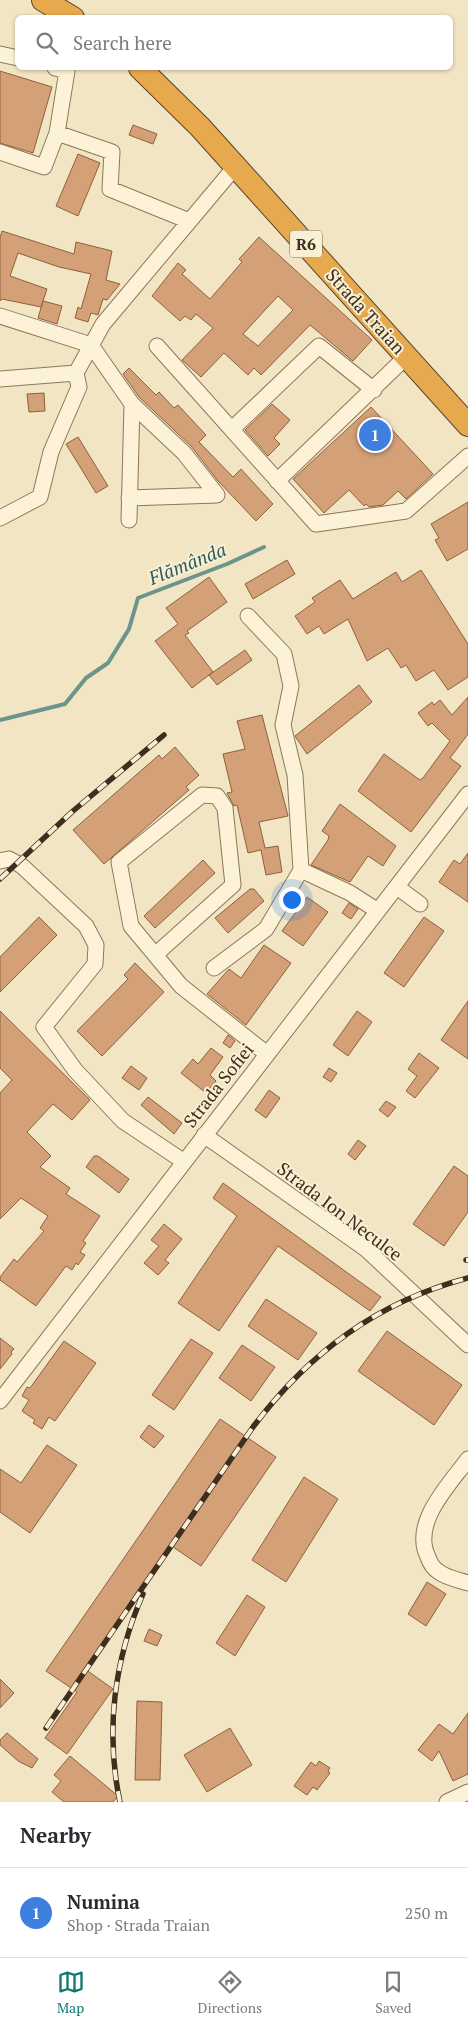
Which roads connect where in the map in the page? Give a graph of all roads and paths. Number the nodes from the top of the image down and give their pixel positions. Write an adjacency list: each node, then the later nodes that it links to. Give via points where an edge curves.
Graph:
1 (43, 0): 2 (highway)
2 (68, 15)
3 (0, 54): 4 (street)
4 (15, 57)
5 (63, 70): 7 (street, via 67,71)
6 (142, 70): 9 (highway, Strada Trаian / R6)
7 (57, 133): 8 (street, via 44,167); 10 (street, via 112,152 110,189)
8 (0, 152)
9 (235, 167): 10 (street); 14 (highway, Strada Trаian / R6)
10 (189, 221): 12 (street, via 103,324)
11 (0, 316): 12 (street)
12 (91, 345): 15 (street); 18 (street)
13 (157, 346): 20 (street)
14 (407, 356): 17 (street); 19 (highway, Strada Trаian / R6)
15 (76, 373): 16 (street); 24 (street, via 79,387 50,452 40,497)
16 (0, 379)
17 (374, 390): 20 (street, via 319,346); 22 (street)
18 (132, 404): 23 (street); 23 (street, via 184,453 217,496)
19 (468, 425)
20 (232, 429): 22 (street)
21 (468, 456): 22 (street, via 406,511 316,524)
22 (277, 481)
23 (129, 498): 25 (street)
24 (0, 518)
25 (129, 520)
26 (248, 616): 29 (street, via 284,654 291,686 283,725 295,775)
27 (468, 794): 30 (street, Strada Sofiei)
28 (0, 861): 37 (street, via 9,859 22,866 86,926 96,944 95,964 44,1027 75,1070 123,1121)
29 (301, 870): 32 (street); 34 (street, via 266,929)
30 (397, 887): 31 (street); 32 (street, Strada Sofiei)
31 (420, 904)
32 (378, 910): 35 (street, Strada Sofiei)
33 (155, 955): 33 (street, via 233,885 225,808 217,796 202,794 119,862 131,926); 35 (street, via 181,986)
34 (214, 968)
35 (267, 1054): 36 (street, Strada Sofiei)
36 (204, 1135): 37 (street, Strada Sofiei); 38 (street, Strada Ion Neculce, via 366,1249)
37 (183, 1161): 39 (street, Strada Sofiei)
38 (468, 1346)
39 (0, 1401)
40 (468, 1459): 41 (street, via 431,1512 423,1539 425,1552 435,1569)
41 (468, 1583)
42 (468, 1792): 43 (street)
43 (447, 1802)

